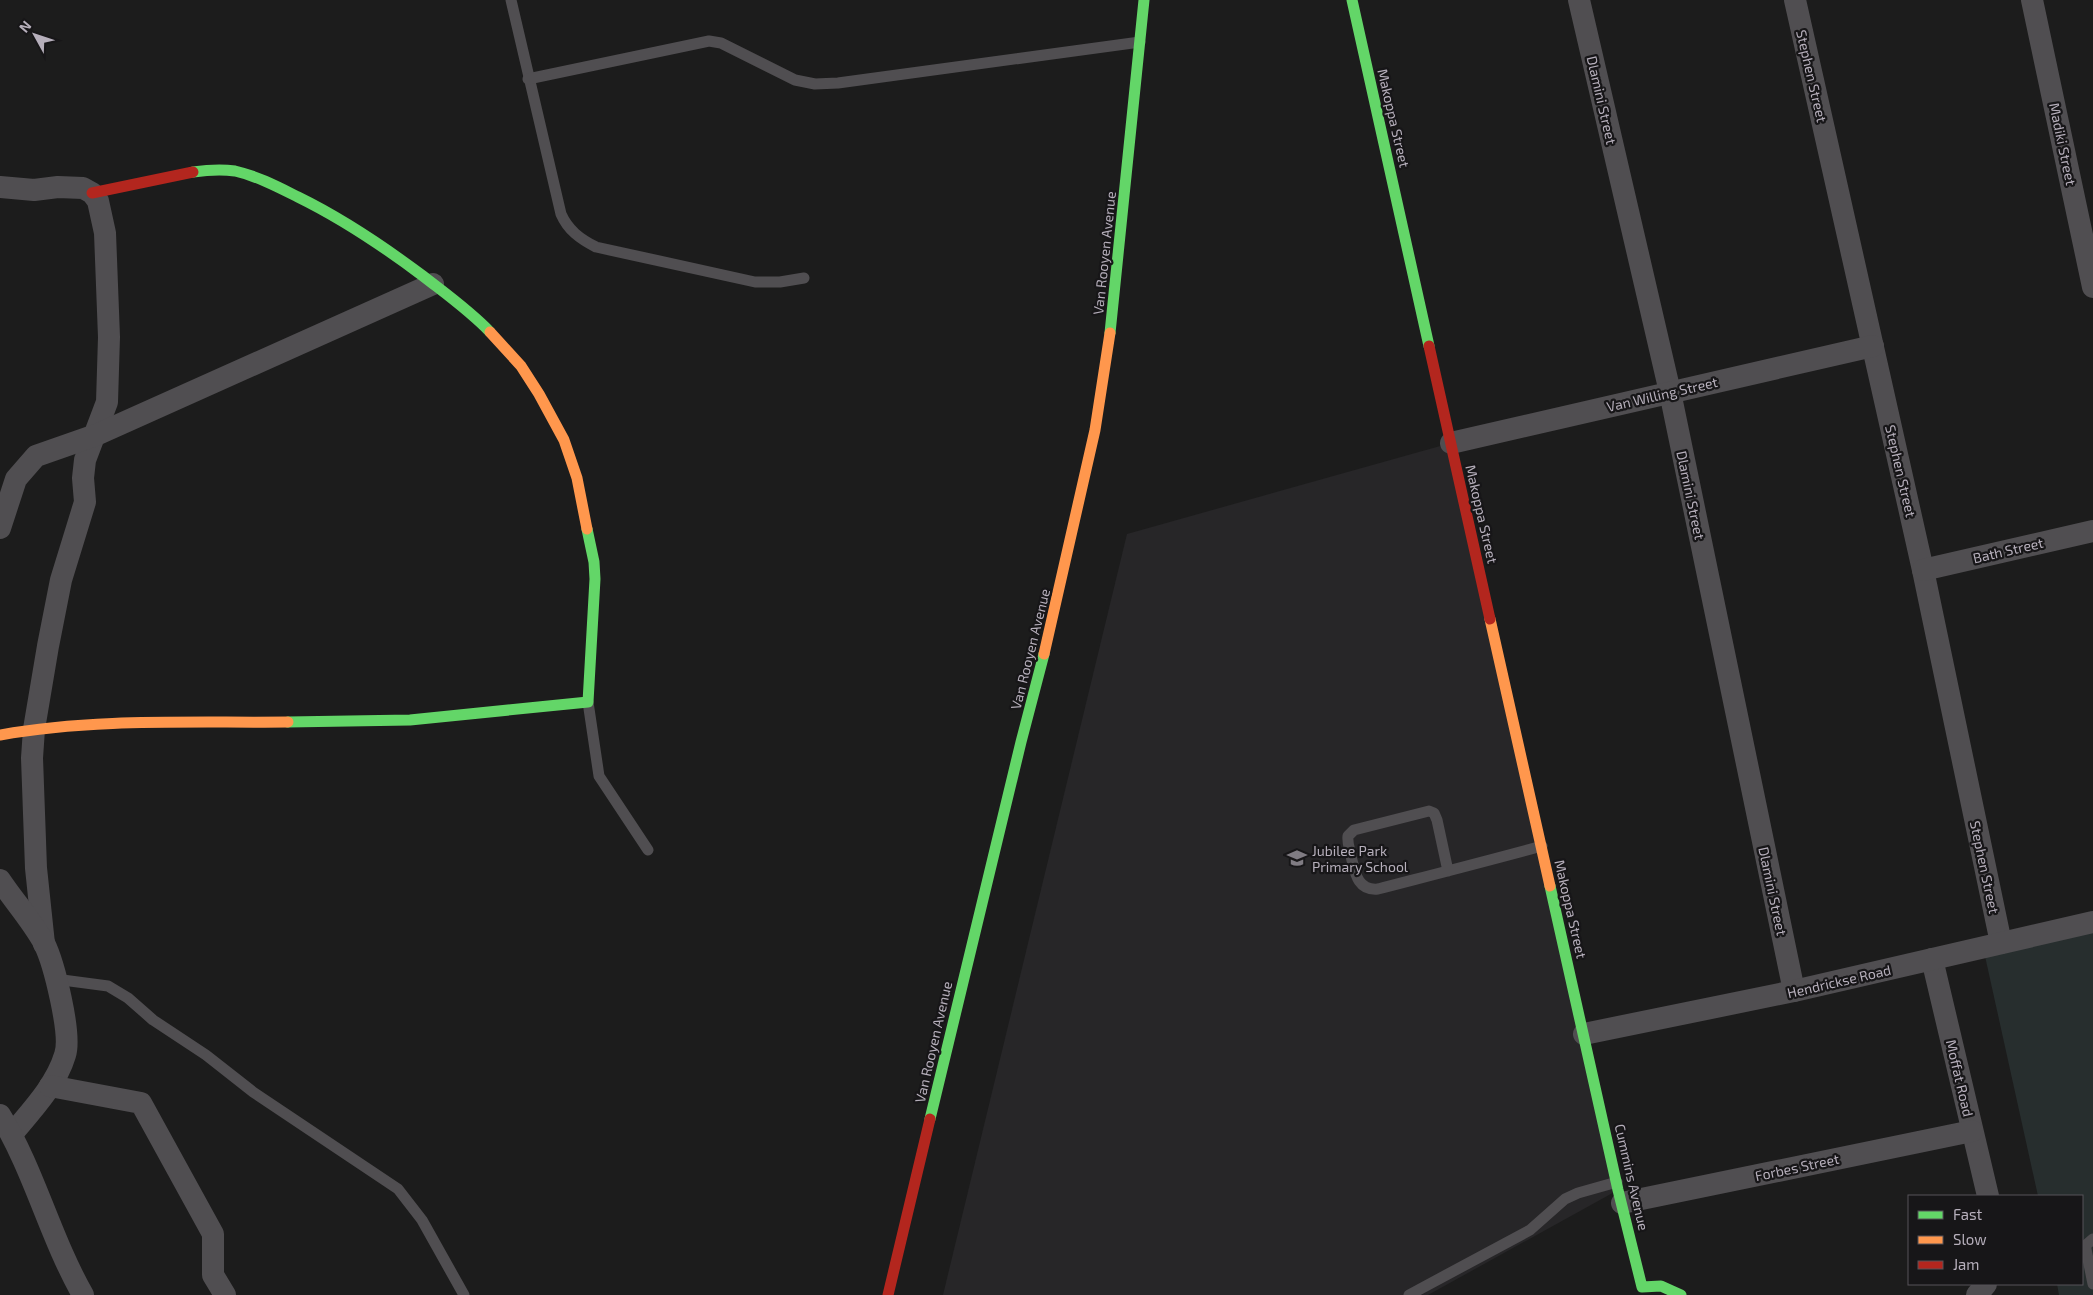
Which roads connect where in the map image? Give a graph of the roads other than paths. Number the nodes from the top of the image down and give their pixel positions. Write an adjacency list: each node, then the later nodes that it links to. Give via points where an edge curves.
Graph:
1 (510, 0): 8 (lane)
2 (1144, 0): 7 (street, Van Rooyen Avenue)
3 (1352, 0): 17 (street, Makoppa Street)
4 (1579, 0): 15 (street, Dlamini Street)
5 (1795, 0): 14 (street, Stephen Street)
6 (2032, 0): 13 (street, Madiki Street)
7 (1140, 42): 8 (lane, via 815,84 795,80 708,40); 47 (street, Van Rooyen Avenue, via 1108,357 1095,430 1040,673)
8 (528, 79): 11 (lane, via 561,214 582,240 596,247 755,282)
9 (0, 187): 10 (street, via 34,190 80,187)
10 (92, 193): 12 (street, via 210,169 249,175 331,213 380,244); 16 (street, via 101,207 106,233 109,337 107,402)
11 (804, 278)
12 (433, 284): 16 (street); 21 (street, via 476,317 521,366 564,440 576,478 594,562)
13 (2093, 287)
14 (1873, 346): 15 (street, Van Willing Street); 20 (street, Stephen Street)
15 (1670, 392): 17 (street, Van Willing Street); 33 (street, Dlamini Street)
16 (96, 435): 18 (street, via 36,456 16,479); 22 (street, via 85,460 85,502 61,580)
17 (1451, 443): 24 (street, Makoppa Street)
18 (0, 528)
19 (2093, 531): 20 (street, Bath Street)
20 (1923, 570): 29 (street, Stephen Street)
21 (588, 702): 22 (street, via 410,720 130,724); 25 (lane, via 599,776)
22 (34, 730): 23 (street); 30 (street, via 36,868)
23 (0, 735)
24 (1542, 846): 26 (lane); 34 (street, Makoppa Street)
25 (648, 850)
26 (1448, 871): 26 (lane, via 1370,890 1356,878 1348,836 1354,830 1434,812)
27 (0, 880): 30 (street)
28 (2093, 922): 29 (street, Hendrickse Road)
29 (2001, 943): 31 (street, Hendrickse Road)
30 (44, 944): 32 (street)
31 (1932, 959): 33 (street, Hendrickse Road); 37 (street, Moffat Road)
32 (55, 979): 35 (street, via 66,1020 66,1054); 46 (lane, via 108,986 128,998 153,1020 254,1092 398,1189 422,1220)
33 (1794, 992): 34 (street, Hendrickse Road)
34 (1584, 1034): 38 (street, Cummins Avenue)
35 (50, 1086): 36 (street, via 37,1104); 45 (street, via 141,1103 213,1234 213,1275)
36 (6, 1124): 44 (street, via 59,1250)
37 (1972, 1131): 38 (street, Forbes Street); 39 (street, Moffat Road)
38 (1620, 1192): 43 (street, Cummins Avenue); 48 (lane, via 1578,1193 1565,1199 1530,1230)
39 (1988, 1195)
40 (2093, 1239): 41 (lane, via 2086,1246)
41 (2093, 1284)
42 (1985, 1285): 50 (street)
43 (1635, 1291): 49 (street, Cummins Avenue, via 1661,1286)
44 (83, 1295)
45 (225, 1295)
46 (464, 1295)
47 (888, 1295)
48 (1409, 1295)
49 (1681, 1295)
50 (1977, 1295)

